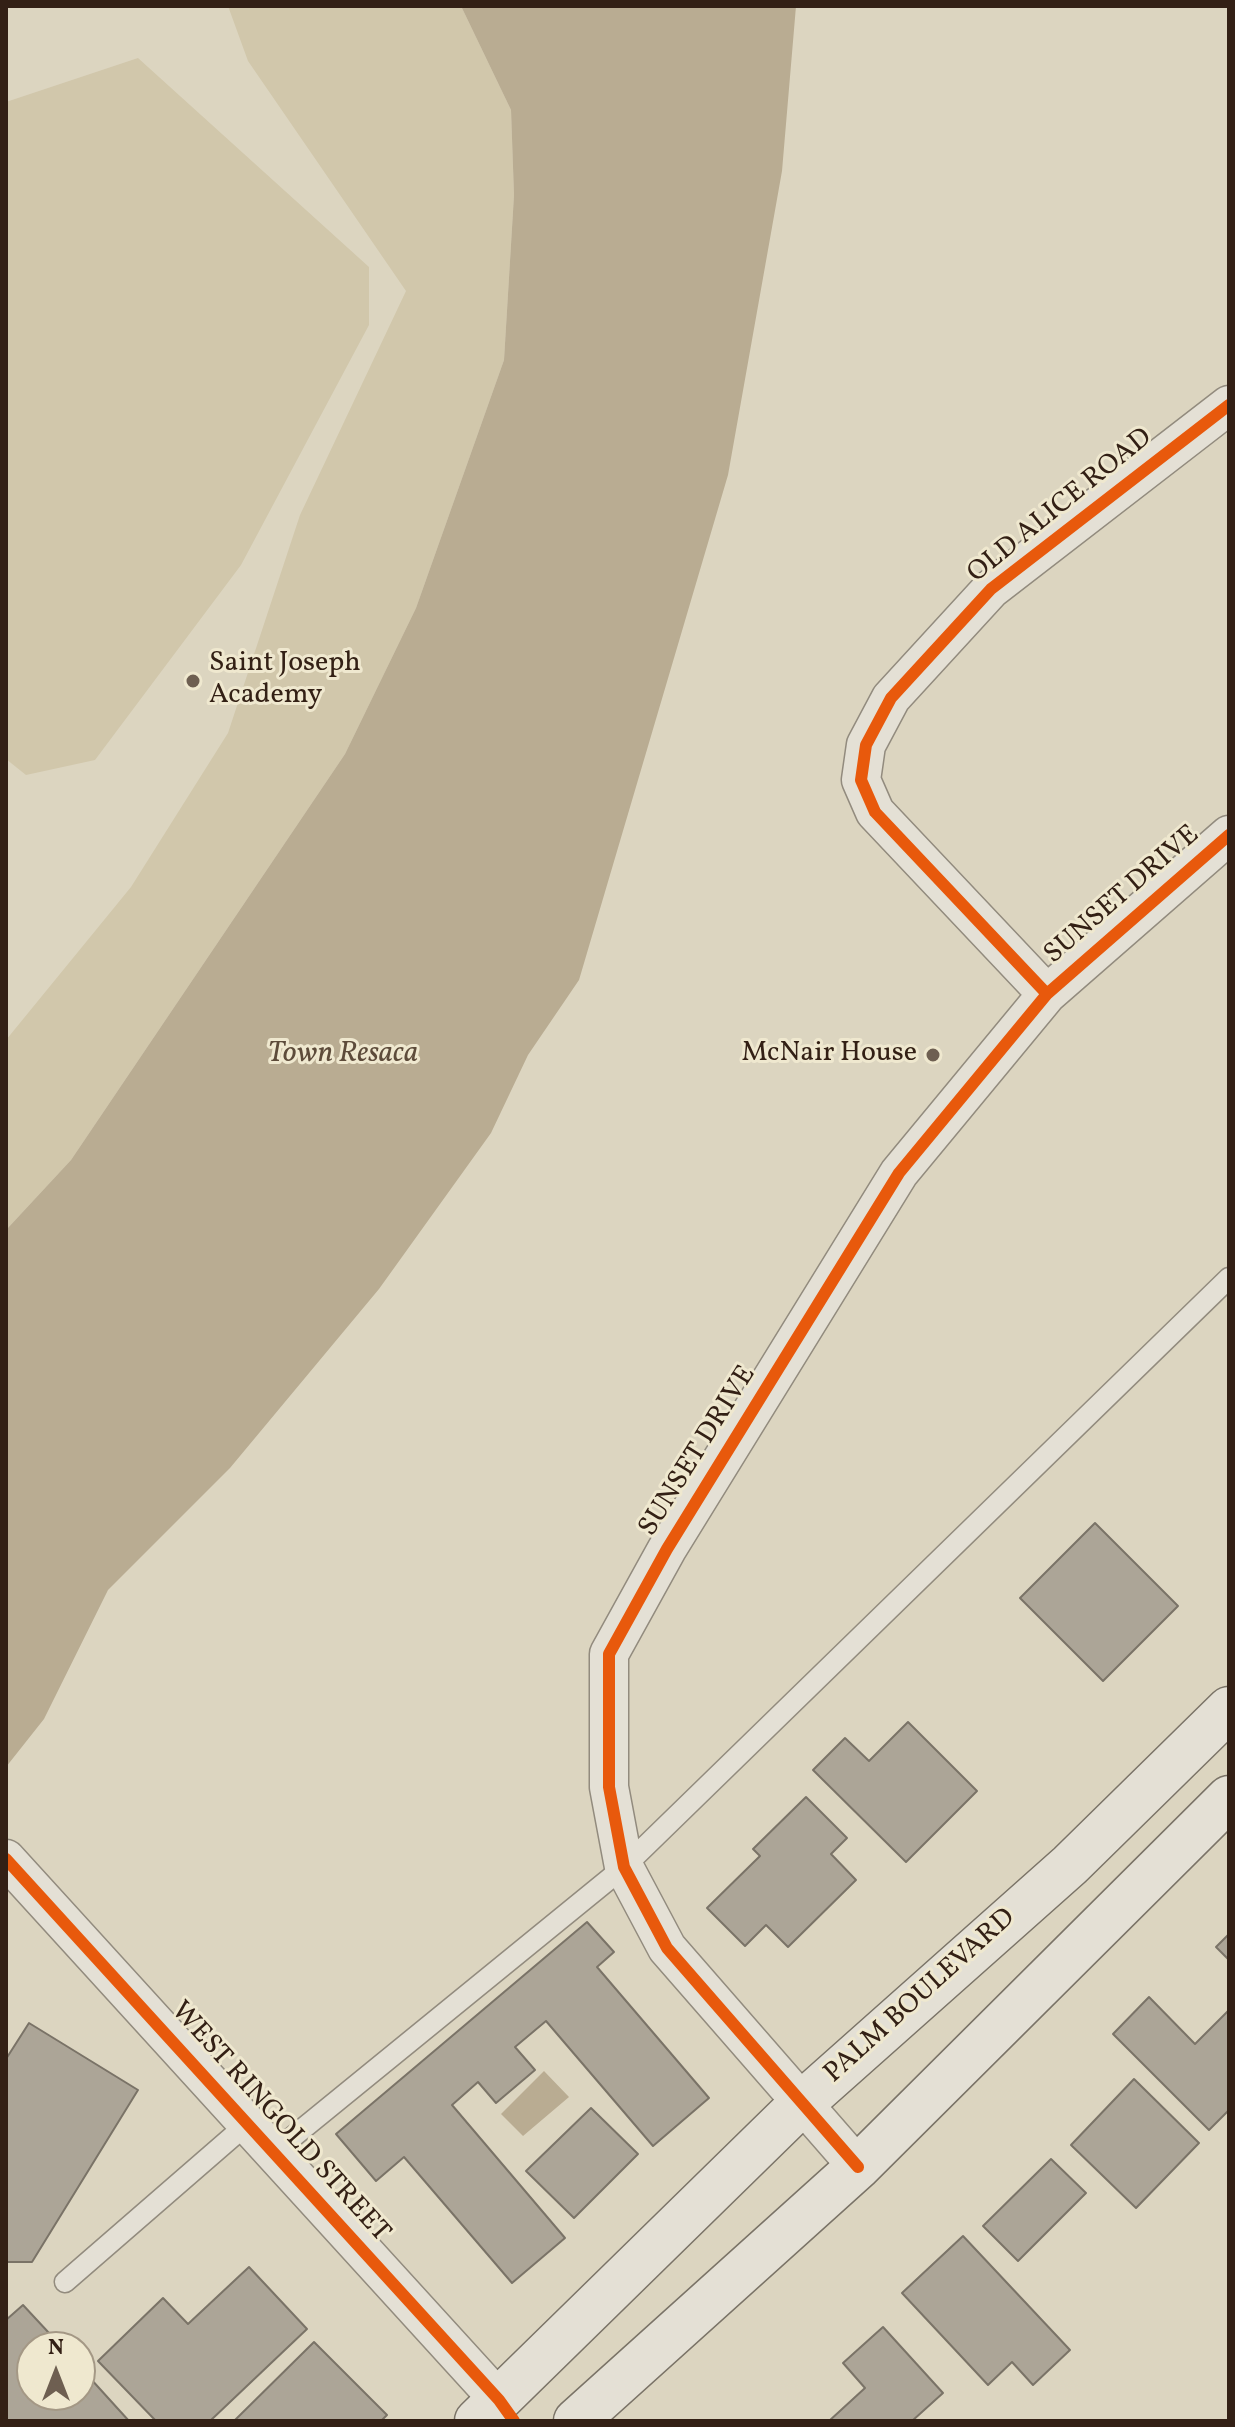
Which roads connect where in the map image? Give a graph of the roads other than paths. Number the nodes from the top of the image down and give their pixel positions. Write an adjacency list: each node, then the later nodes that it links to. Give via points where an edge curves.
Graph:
1 (1229, 405): 3 (street, OLD ALICE ROAD, via 991,589 891,698 866,745 861,780 875,812)
2 (1229, 835): 3 (street, SUNSET DRIVE)
3 (1047, 994): 8 (street, SUNSET DRIVE, via 899,1173 667,1549 609,1654 609,1787)
4 (1229, 1278): 8 (lane)
5 (1229, 1709): 9 (main road, PALM BOULEVARD, via 1070,1865)
6 (1229, 1798): 12 (main road)
7 (6, 1859): 10 (street, WEST RINGOLD STREET)
8 (624, 1867): 9 (street, SUNSET DRIVE, via 667,1948); 11 (lane)
9 (800, 2105): 12 (street, SUNSET DRIVE); 14 (main road, PALM BOULEVARD)
10 (247, 2124): 11 (street, WEST RINGOLD STREET); 13 (lane)
11 (273, 2153): 14 (street, WEST RINGOLD STREET)
12 (858, 2167): 15 (main road)
13 (65, 2282)
14 (497, 2414)
15 (576, 2421)

